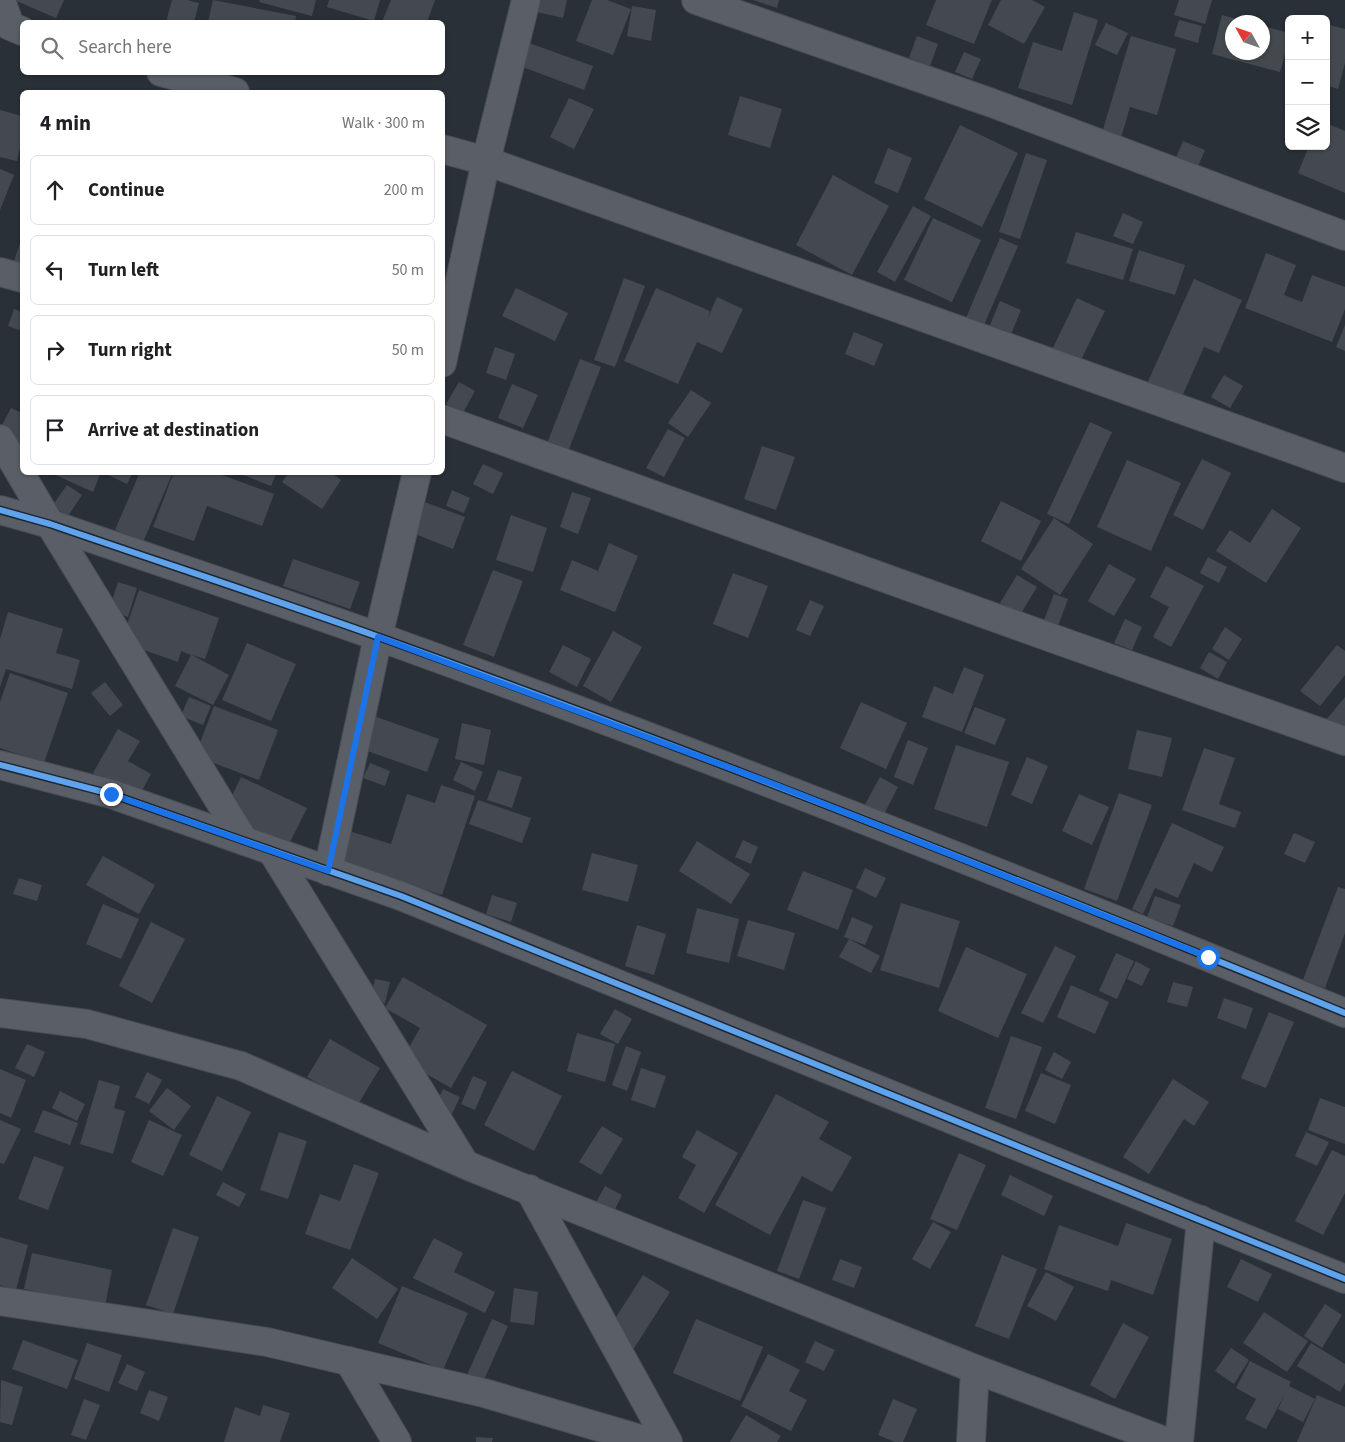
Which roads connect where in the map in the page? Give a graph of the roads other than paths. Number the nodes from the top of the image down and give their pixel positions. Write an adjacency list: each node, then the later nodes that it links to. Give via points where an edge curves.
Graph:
1 (1, 0): 4 (street, via 10,26)
2 (526, 0): 8 (street)
3 (696, 0): 9 (street, via 992,103)
4 (20, 30)
5 (172, 75): 6 (street)
6 (228, 90)
7 (445, 150): 8 (street)
8 (486, 161): 12 (street); 15 (street)
9 (1345, 236)
10 (0, 272): 11 (street)
11 (20, 277)
12 (445, 349)
13 (445, 420): 22 (street)
14 (0, 438): 16 (street)
15 (1345, 468)
16 (20, 472)
17 (22, 475): 20 (street)
18 (417, 475): 21 (street)
19 (0, 510): 20 (street)
20 (50, 524): 21 (street); 24 (street)
21 (378, 637): 26 (street); 28 (street, via 776,785)
22 (1345, 741)
23 (0, 764): 24 (street, via 111,794)
24 (244, 841): 25 (street)
25 (272, 851): 26 (street); 29 (street)
26 (328, 871): 31 (street, via 402,896)
27 (0, 1013): 29 (street, via 87,1024 241,1066)
28 (1345, 1013)
29 (465, 1164): 30 (street)
30 (529, 1190): 35 (street); 38 (street)
31 (1201, 1220): 32 (street); 41 (street)
32 (1345, 1279)
33 (0, 1302): 34 (street, via 267,1342)
34 (349, 1361): 36 (street); 37 (street, via 484,1393)
35 (975, 1369): 39 (street); 40 (street)
36 (397, 1442)
37 (650, 1442)
38 (668, 1442)
39 (971, 1442)
40 (1167, 1442)
41 (1179, 1442)

